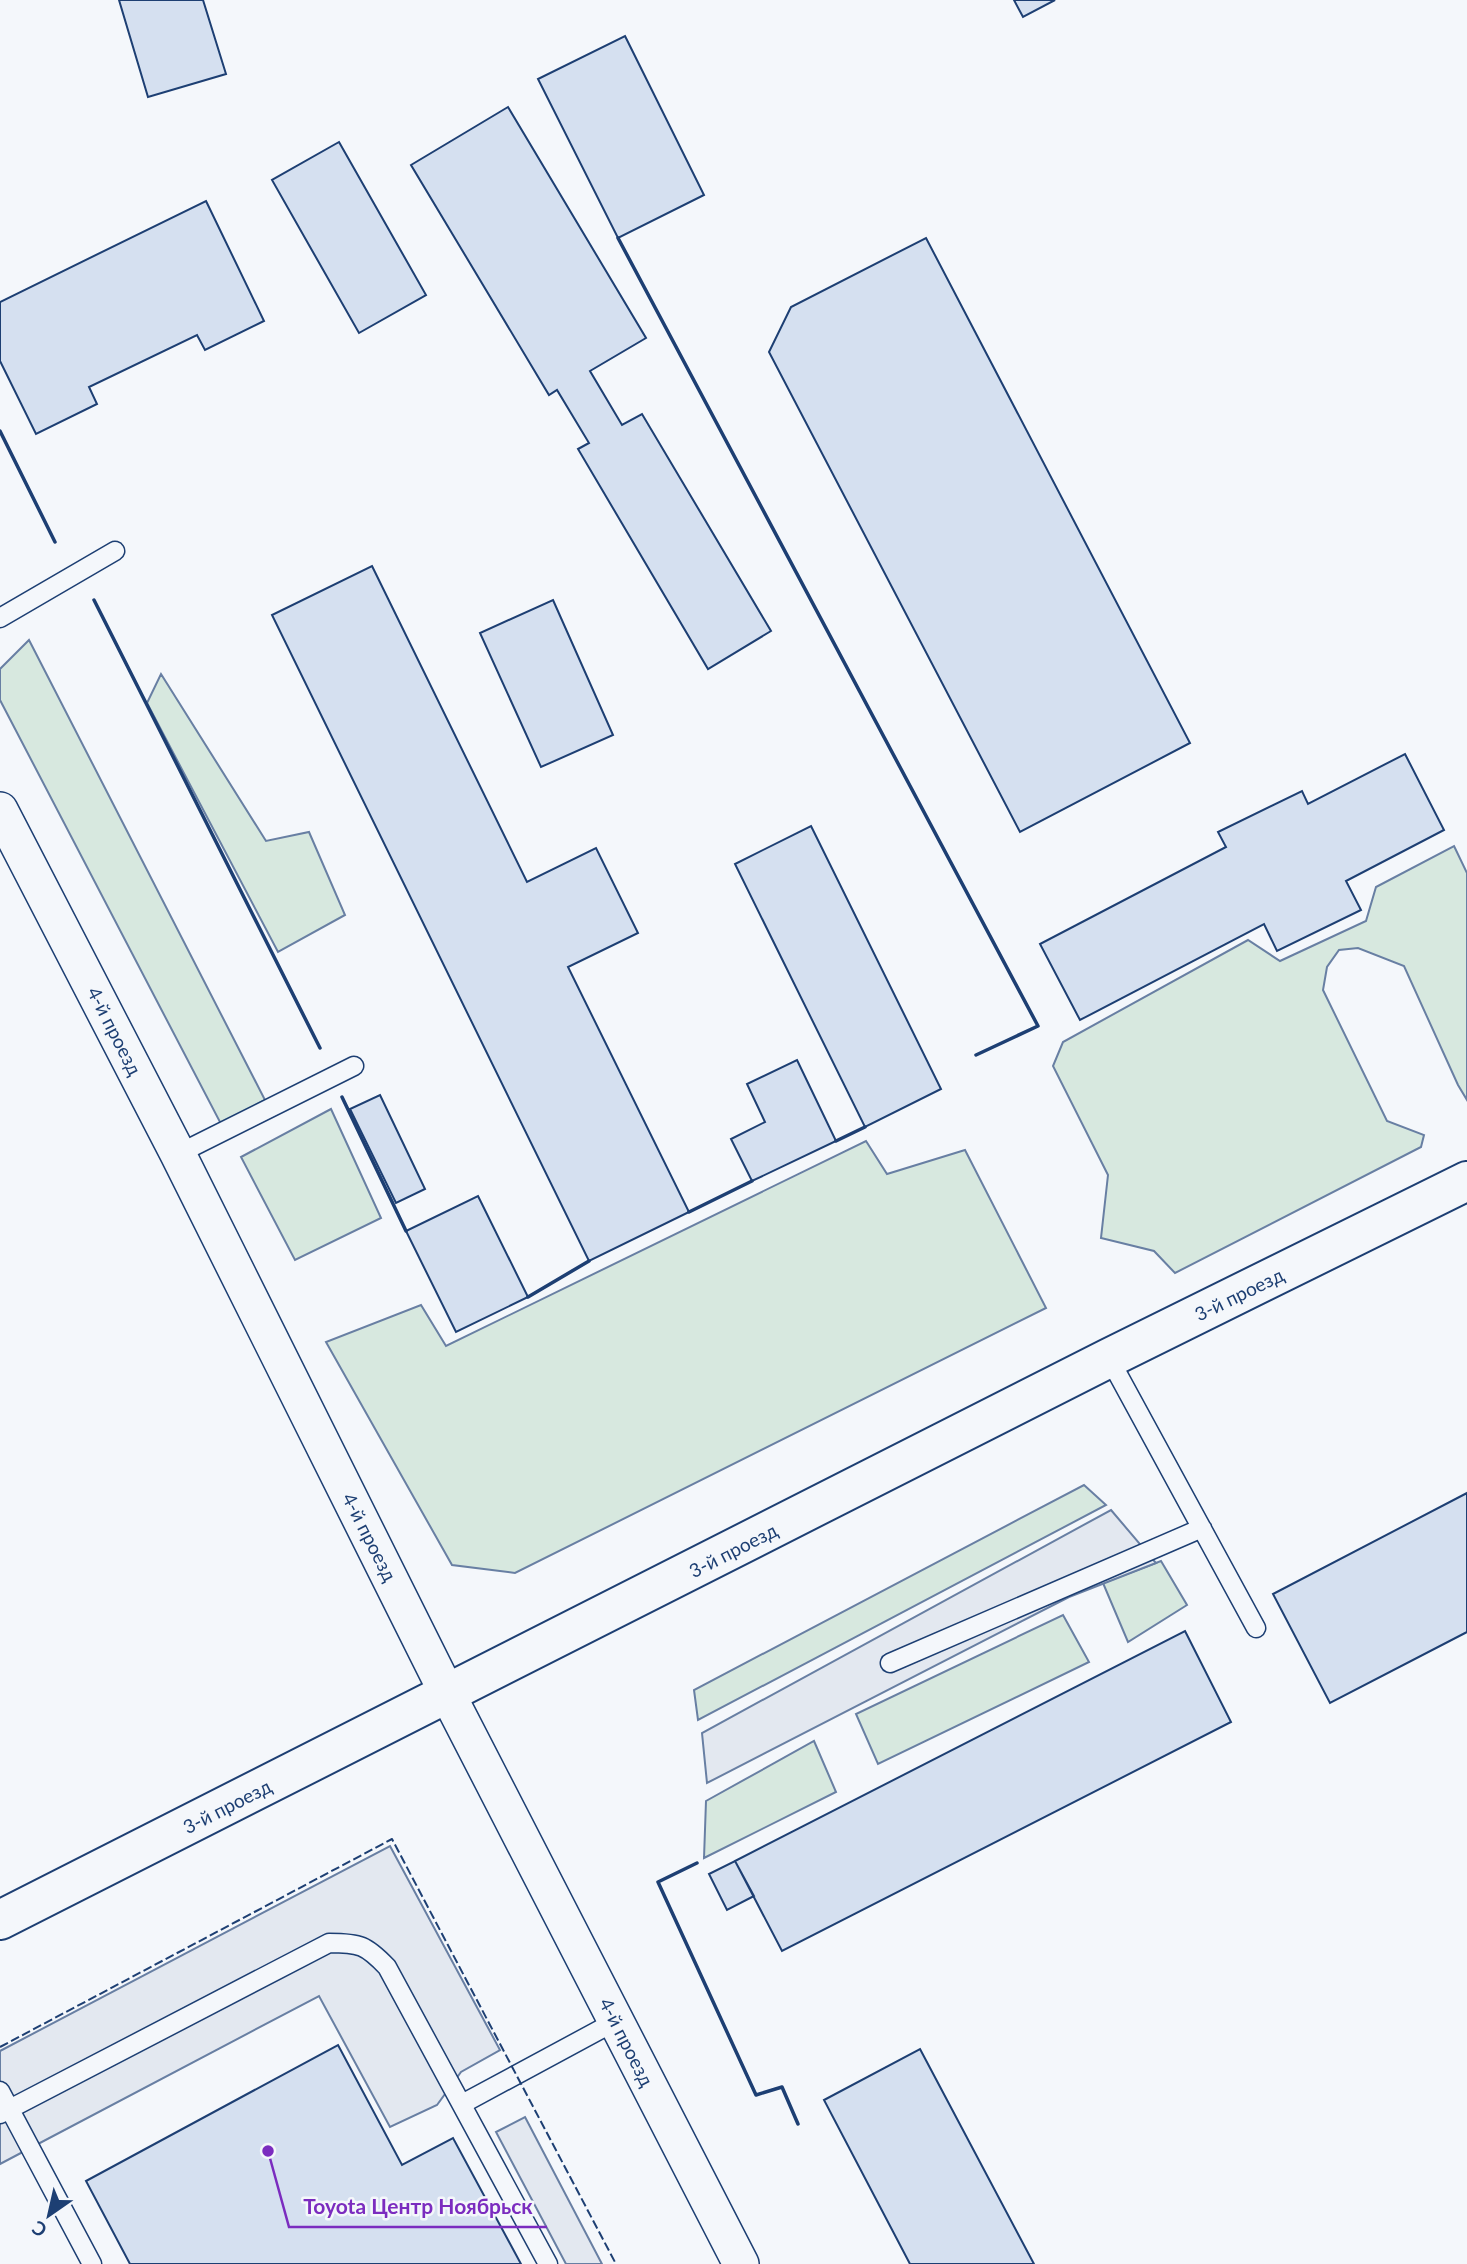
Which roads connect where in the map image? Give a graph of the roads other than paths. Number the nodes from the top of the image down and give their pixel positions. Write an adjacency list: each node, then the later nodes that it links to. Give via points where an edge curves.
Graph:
1 (115, 551): 2 (lane)
2 (0, 618)
3 (0, 810): 5 (street, 4-й проезд)
4 (354, 1066): 5 (lane)
5 (178, 1154): 11 (street, 4-й проезд)
6 (1467, 1181): 7 (street, 3-й проезд)
7 (1109, 1358): 8 (lane); 11 (street, 3-й проезд)
8 (1202, 1528): 9 (lane); 10 (lane)
9 (1256, 1628)
10 (890, 1663)
11 (448, 1695): 12 (street, 3-й проезд); 13 (street, 4-й проезд)
12 (0, 1920)
13 (616, 2021): 15 (lane); 19 (street, 4-й проезд)
14 (0, 2091): 16 (lane)
15 (462, 2104): 16 (lane, via 387,1967 371,1950 351,1943 329,1943); 18 (lane)
16 (5, 2111): 17 (lane)
17 (92, 2264)
18 (548, 2264)
19 (741, 2264)

